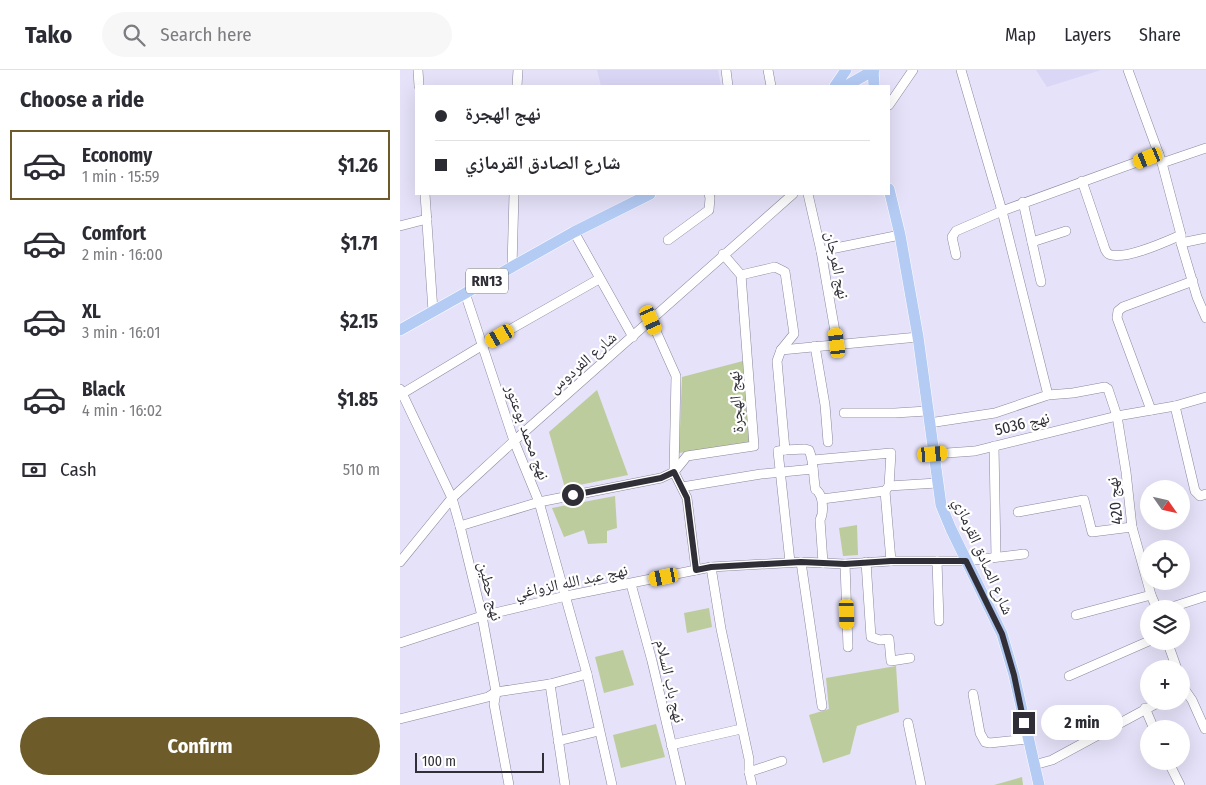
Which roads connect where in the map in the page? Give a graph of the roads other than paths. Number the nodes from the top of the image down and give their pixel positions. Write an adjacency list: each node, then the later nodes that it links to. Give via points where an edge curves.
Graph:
1 (418, 70): 11 (street)
2 (518, 70): 12 (street)
3 (726, 70): 13 (street)
4 (768, 70): 14 (street)
5 (846, 70): 15 (main road)
6 (873, 70): 10 (main road); 17 (main road)
7 (913, 70): 18 (street)
8 (962, 70): 30 (street)
9 (1128, 70): 20 (street)
10 (860, 78): 16 (main road)
11 (419, 85)
12 (517, 85)
13 (728, 85)
14 (771, 85)
15 (836, 85)
16 (848, 85)
17 (874, 85)
18 (890, 104)
19 (1206, 148): 20 (street)
20 (1160, 159): 21 (street); 37 (street)
21 (1082, 181): 29 (street); 37 (street, via 1106,252 1111,255 1128,254)
22 (890, 193): 35 (main road, شارع الصادق القرمازي)
23 (425, 195): 31 (street)
24 (514, 195): 43 (street)
25 (648, 195): 34 (main road, RN13)
26 (709, 195): 38 (street, via 709,210)
27 (792, 195): 41 (street, شارع الفردوس)
28 (808, 195): 40 (street, نهج المرجان)
29 (1023, 202): 30 (street); 39 (street)
30 (1002, 211): 42 (street, via 956,231 952,237); 60 (street)
31 (426, 220): 32 (street); 49 (street)
32 (400, 226)
33 (1066, 231): 39 (street)
34 (574, 232): 43 (main road, RN13); 45 (street)
35 (900, 235): 40 (street); 54 (main road, شارع الصادق القرمازي)
36 (1206, 238): 37 (street)
37 (1181, 239): 46 (street)
38 (668, 240)
39 (1032, 242): 47 (street)
40 (821, 251): 55 (street, نهج المرجان)
41 (724, 254): 44 (street); 51 (street, شارع الفردوس)
42 (956, 255)
43 (512, 267): 48 (main road, RN13)
44 (741, 275): 58 (street, via 774,267 785,272 794,334); 74 (street, نهج الهجرة, via 754,446 687,456)
45 (599, 279): 53 (street); 56 (street)
46 (1193, 281): 50 (street); 63 (street, via 1118,311 1117,318)
47 (1041, 282)
48 (464, 293): 49 (main road, RN13); 56 (street, نهج محمد بوعتور)
49 (433, 311): 52 (main road, RN13)
50 (1206, 318)
51 (651, 320): 53 (street, شارع الفردوس); 74 (street, via 676,376)
52 (400, 330)
53 (633, 337): 68 (street, شارع الفردوس)
54 (918, 337): 55 (street); 64 (main road, شارع الصادق القرمازي)
55 (837, 343): 57 (street)
56 (483, 345): 59 (street); 68 (street, نهج محمد بوعتور)
57 (815, 346): 58 (street); 69 (street)
58 (781, 350): 71 (street, via 777,361)
59 (401, 393): 80 (street, نهج حطين)
60 (1048, 395): 66 (street, نهج 420, via 1105,387); 67 (street, via 995,412)
61 (1206, 397): 62 (street, نهج 5036)
62 (1175, 406): 63 (street, نهج 5036); 79 (street, via 1195,492 1200,496)
63 (1151, 410): 66 (street, نهج 5036)
64 (927, 411): 65 (street); 67 (main road, شارع الصادق القرمازي)
65 (844, 413)
66 (1117, 416): 70 (street, نهج 5036); 85 (street, نهج 420)
67 (929, 423): 72 (main road, شارع الصادق القرمازي)
68 (514, 441): 80 (street, شارع الفردوس); 82 (street, نهج محمد بوعتور)
69 (828, 442)
70 (994, 446): 72 (street, نهج 5036); 88 (street)
71 (785, 450): 73 (street, via 809,450); 75 (street, via 778,450)
72 (933, 454): 76 (main road, شارع الصادق القرمازي)
73 (813, 464): 75 (street); 78 (street, via 891,453); 81 (street, via 815,489)
74 (674, 472): 77 (street); 82 (street, نهج الهجرة, via 661,478)
75 (780, 472): 77 (street); 92 (street)
76 (937, 483): 78 (street); 91 (main road, شارع الصادق القرمازي, via 941,505)
77 (682, 487): 98 (street, via 687,498)
78 (887, 489): 81 (street); 90 (street)
79 (1206, 494)
80 (452, 498): 84 (street, نهج حطين); 87 (street, شارع الفردوس)
81 (822, 500): 95 (street)
82 (538, 502): 84 (street, نهج الهجرة); 101 (street, نهج محمد بوعتور)
83 (1018, 512): 85 (street, via 1084,500 1092,532)
84 (460, 526): 106 (street, نهج حطين)
85 (1132, 527): 100 (street, نهج 420)
86 (1024, 554): 88 (street, نهج عبد الله الزواغي)
87 (401, 557)
88 (996, 557): 91 (street, نهج عبد الله الزواغي)
89 (937, 560): 90 (street, نهج عبد الله الزواغي); 91 (street, نهج عبد الله الزواغي); 107 (street)
90 (891, 561): 94 (street, نهج عبد الله الزواغي)
91 (966, 561): 125 (main road, شارع الصادق القرمازي, via 1002,634)
92 (790, 562): 93 (street, نهج عبد الله الزواغي); 97 (street, نهج عبد الله الزواغي)
93 (801, 562): 95 (street, نهج عبد الله الزواغي); 118 (street)
94 (866, 562): 96 (street, نهج عبد الله الزواغي); 111 (street, via 871,637 888,639 891,661)
95 (823, 563): 96 (street, نهج عبد الله الزواغي)
96 (845, 564): 110 (street)
97 (711, 567): 98 (street, نهج عبد الله الزواغي); 123 (street)
98 (696, 570): 99 (street, نهج عبد الله الزواغي)
99 (631, 584): 101 (street, نهج عبد الله الزواغي); 127 (street, نهج باب السلام)
100 (1151, 595): 103 (street, نهج 420); 105 (street)
101 (566, 596): 106 (street, نهج عبد الله الزواغي); 112 (street, نهج محمد بوعتور)
102 (1206, 596): 104 (street)
103 (1153, 600)
104 (1190, 601)
105 (1076, 615)
106 (482, 616): 108 (street, نهج عبد الله الزواغي); 115 (street, نهج حطين)
107 (939, 621)
108 (400, 643)
109 (1140, 645): 113 (street)
110 (848, 647)
111 (910, 658)
112 (587, 674): 114 (street); 124 (street, نهج محمد بوعتور)
113 (1069, 676)
114 (550, 684): 115 (street); 126 (street)
115 (496, 692): 120 (street, via 488,697); 132 (street, نهج حطين, via 494,704)
116 (973, 694): 125 (street, via 980,733 985,742)
117 (1190, 698): 122 (street)
118 (822, 706)
119 (1142, 710): 129 (street, via 1052,760)
120 (400, 719)
121 (908, 723): 138 (street)
122 (1205, 728)
123 (741, 729): 127 (street); 131 (street)
124 (599, 731): 126 (street); 135 (street, نهج محمد بوعتور)
125 (1028, 739): 129 (main road, شارع الصادق القرمازي)
126 (558, 740): 134 (street)
127 (671, 745): 136 (street, نهج باب السلام)
128 (782, 761): 131 (street)
129 (1034, 764): 139 (main road, شارع الصادق القرمازي)
130 (1172, 770): 140 (street)
131 (749, 772): 137 (street)
132 (509, 781): 133 (street)
133 (500, 785)
134 (565, 785)
135 (612, 785)
136 (681, 785)
137 (752, 785)
138 (921, 785)
139 (1039, 785)
140 (1180, 785)

